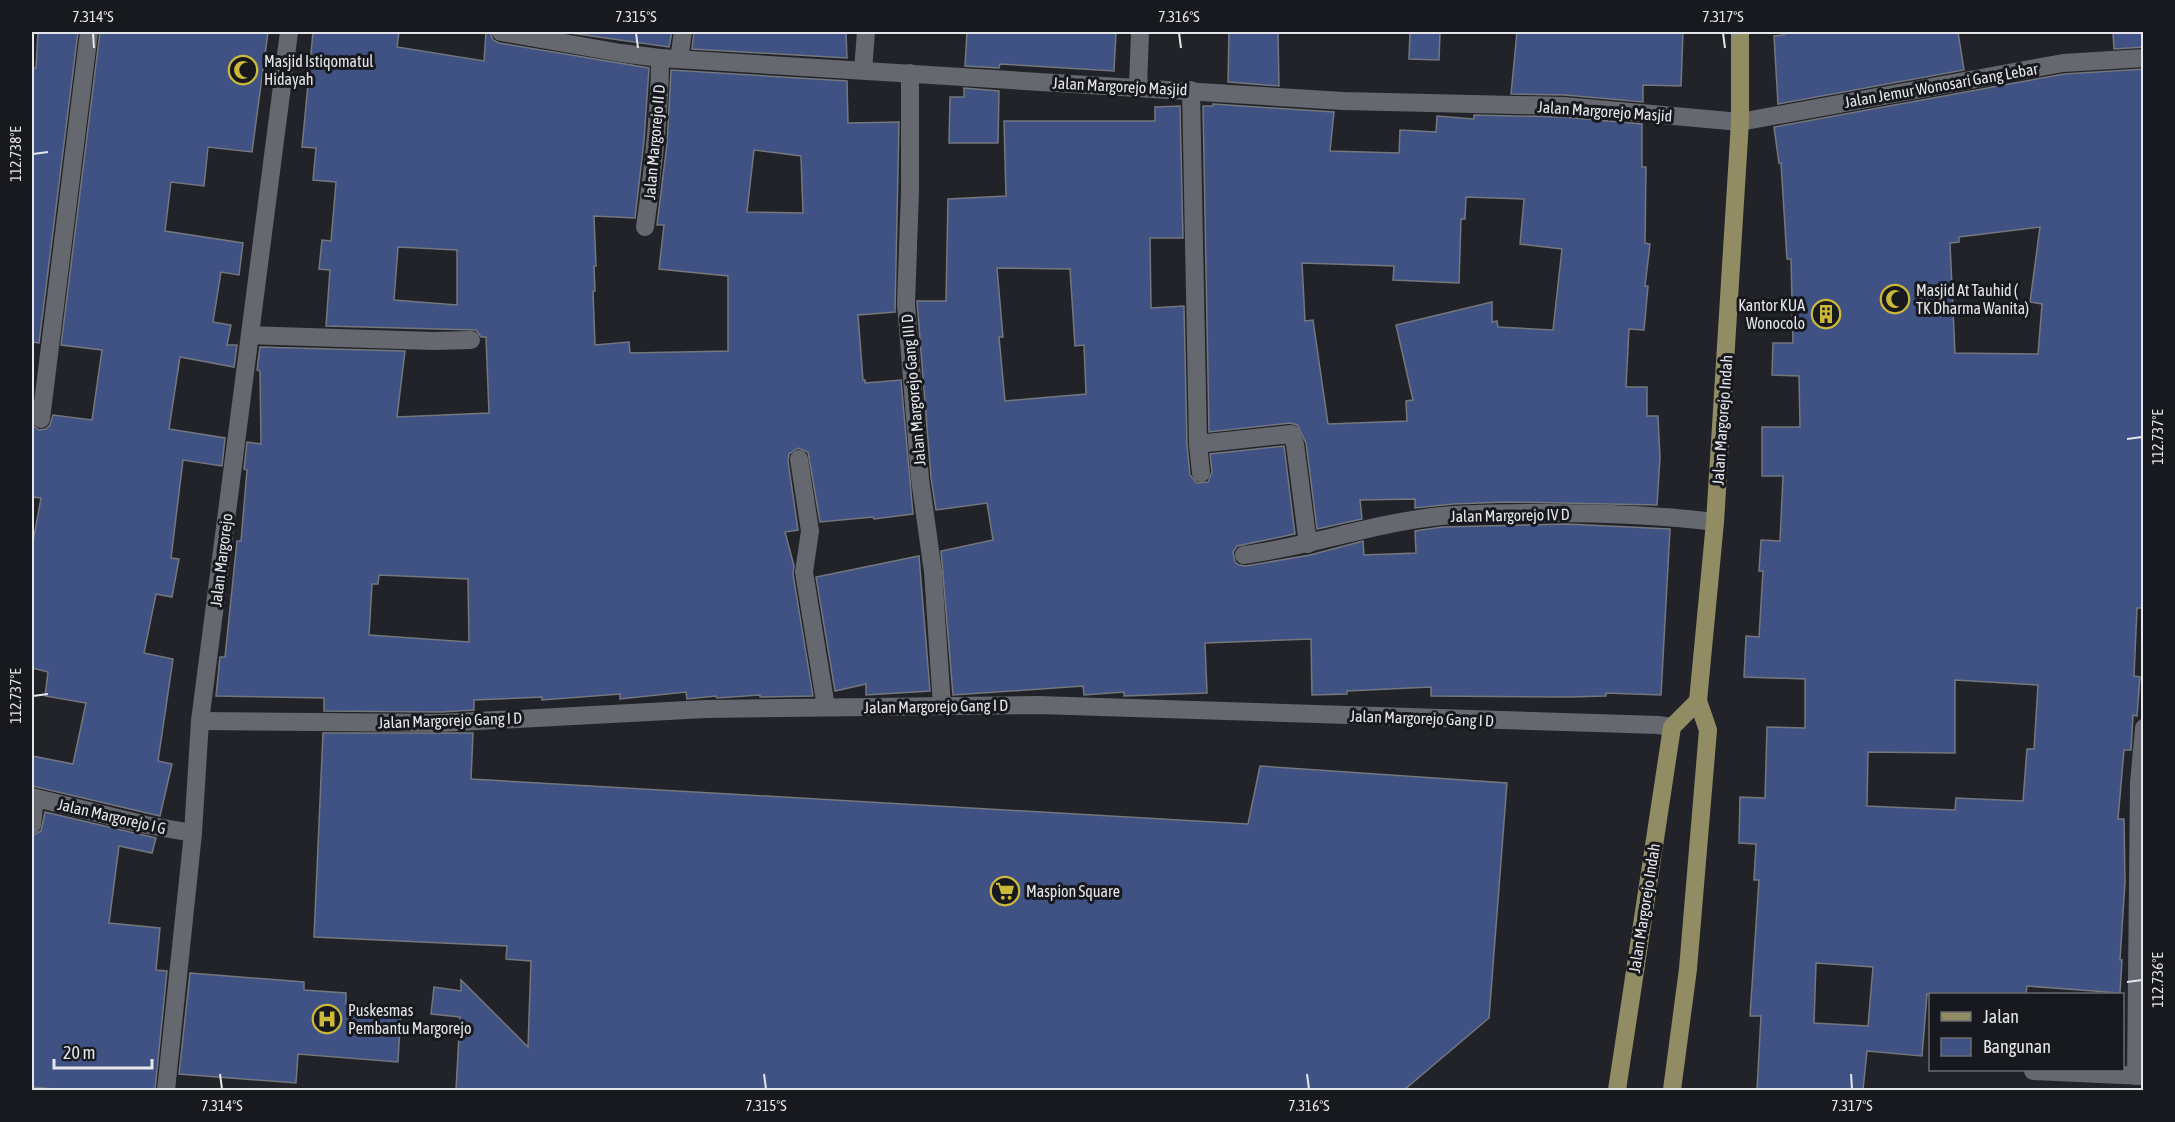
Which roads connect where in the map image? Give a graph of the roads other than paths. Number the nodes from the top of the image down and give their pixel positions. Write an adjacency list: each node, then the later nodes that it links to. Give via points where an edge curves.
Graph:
1 (89, 32): 19 (street)
2 (290, 32): 17 (street, Jalan Margorejo)
3 (501, 32): 8 (street, Jalan Margorejo Masjid)
4 (683, 32): 10 (street)
5 (866, 32): 11 (street)
6 (1140, 32): 13 (street)
7 (1740, 32): 15 (main road, Jalan Margorejo Indah)
8 (660, 58): 10 (street, Jalan Margorejo Masjid); 16 (street, Jalan Margorejo II D)
9 (2144, 58): 15 (street, Jalan Jemur Wonosari Gang Lebar, via 2063,63)
10 (679, 59): 11 (street, Jalan Margorejo Masjid)
11 (863, 70): 12 (street, Jalan Margorejo Masjid)
12 (910, 73): 13 (street, Jalan Margorejo Masjid); 27 (street, Jalan Margorejo Gang III D, via 906,304)
13 (1138, 87): 14 (street, Jalan Margorejo Masjid)
14 (1191, 90): 15 (street, Jalan Margorejo Masjid, via 1343,101 1564,106); 20 (street)
15 (1740, 122): 23 (main road, Jalan Margorejo Indah)
16 (645, 227)
17 (250, 335): 18 (street); 29 (street, Jalan Margorejo)
18 (471, 340)
19 (41, 419)
20 (1198, 444): 22 (street); 24 (street, via 1291,434 1296,444)
21 (799, 459): 28 (street, via 810,531 804,572)
22 (1201, 473)
23 (1715, 522): 24 (street, Jalan Margorejo IV D, via 1667,516 1494,513 1402,522); 26 (main road, Jalan Margorejo Indah)
24 (1308, 544): 25 (street, Jalan Margorejo IV D)
25 (1244, 555)
26 (1698, 701): 30 (main road); 39 (main road, Jalan Margorejo Indah, via 1708,730 1688,969)
27 (942, 706): 28 (street, Jalan Margorejo Gang I D); 30 (street, Jalan Margorejo Gang I D, via 1039,705)
28 (826, 707): 29 (street, Jalan Margorejo Gang I D, via 441,723)
29 (200, 721): 34 (street, Jalan Margorejo)
30 (1672, 727): 38 (main road, Jalan Margorejo Indah)
31 (2144, 728): 36 (street, via 2139,783)
32 (33, 797): 33 (street); 34 (street, Jalan Margorejo I G)
33 (32, 825)
34 (192, 833): 37 (street, Jalan Margorejo)
35 (2033, 1071): 36 (street)
36 (2140, 1076)
37 (166, 1090)
38 (1617, 1090)
39 (1671, 1090)

